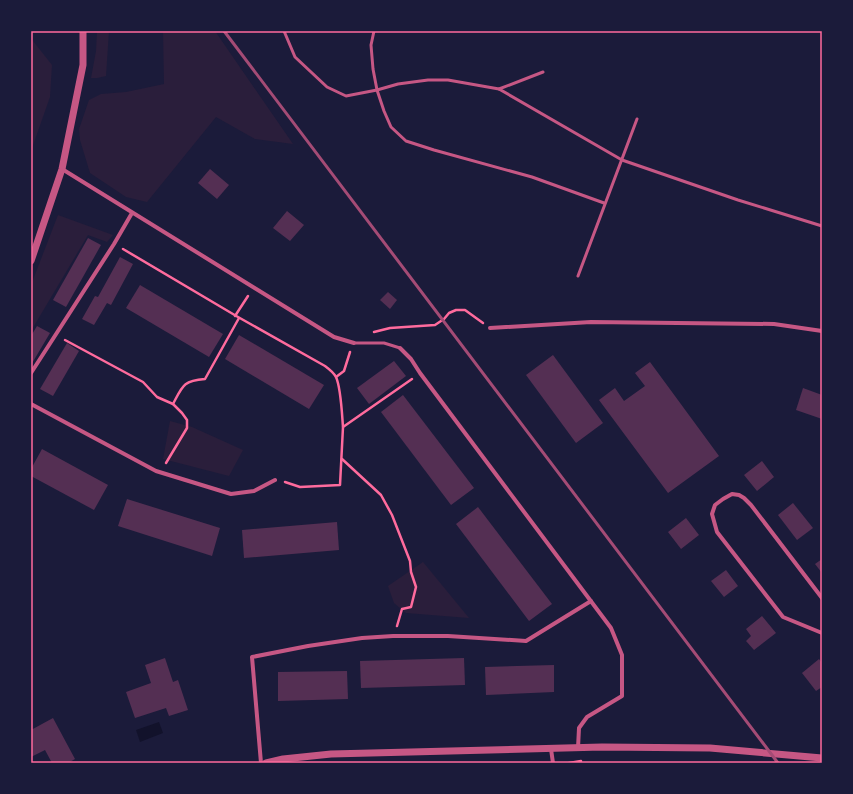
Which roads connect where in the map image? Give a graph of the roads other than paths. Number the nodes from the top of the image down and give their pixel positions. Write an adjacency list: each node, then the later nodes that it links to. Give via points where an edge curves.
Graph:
1 (83, 31): 9 (street, via 83,65)
2 (284, 31): 6 (lane, via 295,57 327,87 346,96)
3 (374, 31): 6 (lane, via 371,45)
4 (543, 72): 5 (lane)
5 (499, 89): 6 (lane, via 448,80 428,80); 8 (lane)
6 (377, 90): 10 (lane, via 392,127 406,141 532,177)
7 (637, 119): 8 (lane)
8 (622, 160): 10 (lane); 12 (lane)
9 (62, 169): 11 (street); 13 (street)
10 (604, 203): 14 (lane)
11 (132, 213): 17 (street, via 334,337); 19 (street)
12 (822, 226)
13 (31, 261)
14 (578, 276)
15 (490, 328): 16 (street, via 591,322 774,324)
16 (822, 331)
17 (354, 343): 18 (lane, via 384,343)
18 (400, 348): 23 (street, via 411,359)
19 (31, 373)
20 (31, 404): 21 (street, via 160,472 231,494 254,491)
21 (274, 480)
22 (822, 598): 24 (street, via 744,498 732,494 715,505 712,514 717,532 783,617)
23 (591, 601): 25 (street, via 611,628 622,655 622,696 587,717 579,728); 28 (street, via 526,641 448,636 393,636 308,646 252,657)
24 (822, 633)
25 (578, 748): 26 (street); 27 (street, via 710,748)
26 (551, 749): 29 (street, via 331,754); 30 (street)
27 (822, 758)
28 (261, 763)
29 (266, 763)
30 (553, 763)

